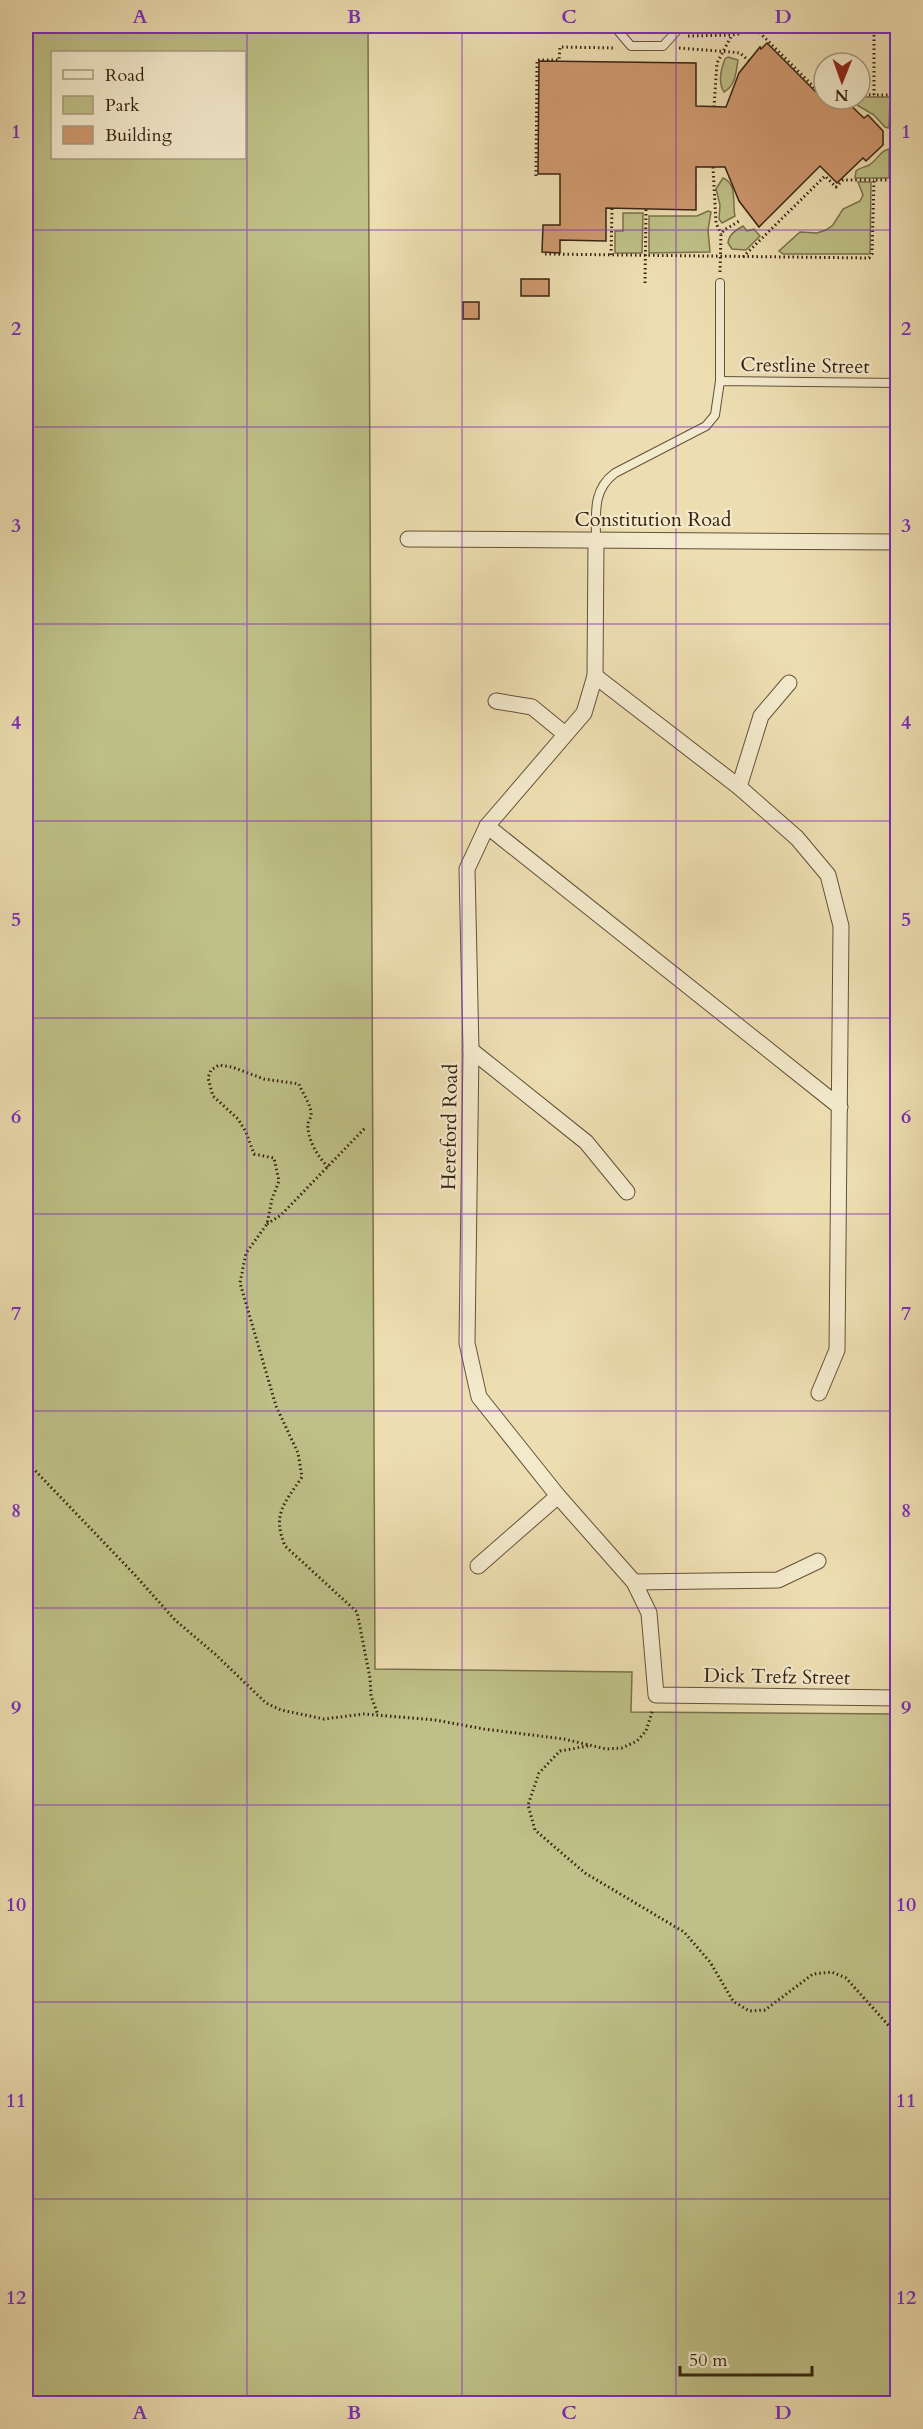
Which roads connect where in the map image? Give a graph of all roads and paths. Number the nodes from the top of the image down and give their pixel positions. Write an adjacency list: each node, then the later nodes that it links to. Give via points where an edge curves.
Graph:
1 (614, 26): 2 (lane, via 631,46 663,46)
2 (681, 26)
3 (753, 26): 10 (path)
4 (874, 26): 11 (path)
5 (732, 35): 8 (path)
6 (612, 41): 15 (path, via 618,48 560,47 559,60 537,60)
7 (674, 48): 8 (path)
8 (723, 50): 9 (path, via 740,53); 13 (path, via 716,70)
9 (749, 61)
10 (812, 84)
11 (874, 95): 12 (path)
12 (897, 95)
13 (714, 106)
14 (713, 167): 21 (path, via 716,223)
15 (536, 176)
16 (873, 180): 17 (path); 26 (path, via 843,180 836,187 825,176); 26 (path, via 869,258)
17 (897, 180)
18 (612, 208): 23 (path)
19 (646, 209): 24 (path)
20 (741, 220): 21 (path)
21 (721, 234): 25 (path)
22 (545, 254): 23 (path)
23 (611, 255): 24 (path)
24 (645, 255): 25 (path); 27 (path)
25 (720, 256): 26 (path); 28 (path)
26 (743, 257)
27 (645, 283)
28 (720, 283): 29 (lane)
29 (720, 381): 30 (lane, Crestline Street); 32 (lane, Crestline Street, via 715,415 706,426 605,480 596,503)
30 (897, 383)
31 (408, 539): 32 (street, Constitution Road)
32 (596, 540): 33 (street, Constitution Road); 34 (street, Hereford Road)
33 (897, 542)
34 (595, 676): 37 (street, Hereford Road, via 584,713); 38 (street)
35 (789, 683): 38 (street, via 761,716)
36 (496, 702): 37 (street, via 532,707)
37 (565, 734): 39 (street, Hereford Road)
38 (739, 787): 41 (street, via 797,838 828,875 841,926)
39 (487, 826): 40 (street, Hereford Road, via 467,869); 41 (street)
40 (471, 1050): 44 (street, via 586,1142); 48 (street, Hereford Road, via 467,1343 479,1397)
41 (840, 1107): 46 (street, via 837,1350)
42 (365, 1128): 43 (path)
43 (328, 1167): 45 (path, via 282,1215); 45 (path, via 311,1140 310,1107 299,1084 264,1079 232,1067 219,1065 211,1070 208,1078 213,1096 238,1119 254,1154 274,1158 279,1181)
44 (627, 1192)
45 (267, 1224): 54 (path, via 246,1253 240,1283 276,1406 298,1453 302,1477 281,1506 279,1532 285,1546 357,1612 371,1696)
46 (819, 1393)
47 (26, 1461): 54 (path, via 175,1620 266,1703 312,1718)
48 (558, 1496): 50 (street); 51 (street, Hereford Road)
49 (818, 1561): 51 (street, via 778,1580)
50 (478, 1566)
51 (634, 1582): 52 (street, Hereford Road, via 649,1613)
52 (656, 1695): 53 (street, Dick Trefz Street); 55 (path, via 646,1731 637,1741 622,1748)
53 (897, 1698)
54 (378, 1715): 55 (path, via 564,1738)
55 (590, 1745): 56 (path, via 560,1751 539,1773 528,1805 535,1830 585,1873 684,1932 710,1962 733,2001 749,2011 765,2010 813,1974 832,1972 846,1978)
56 (897, 2036)

